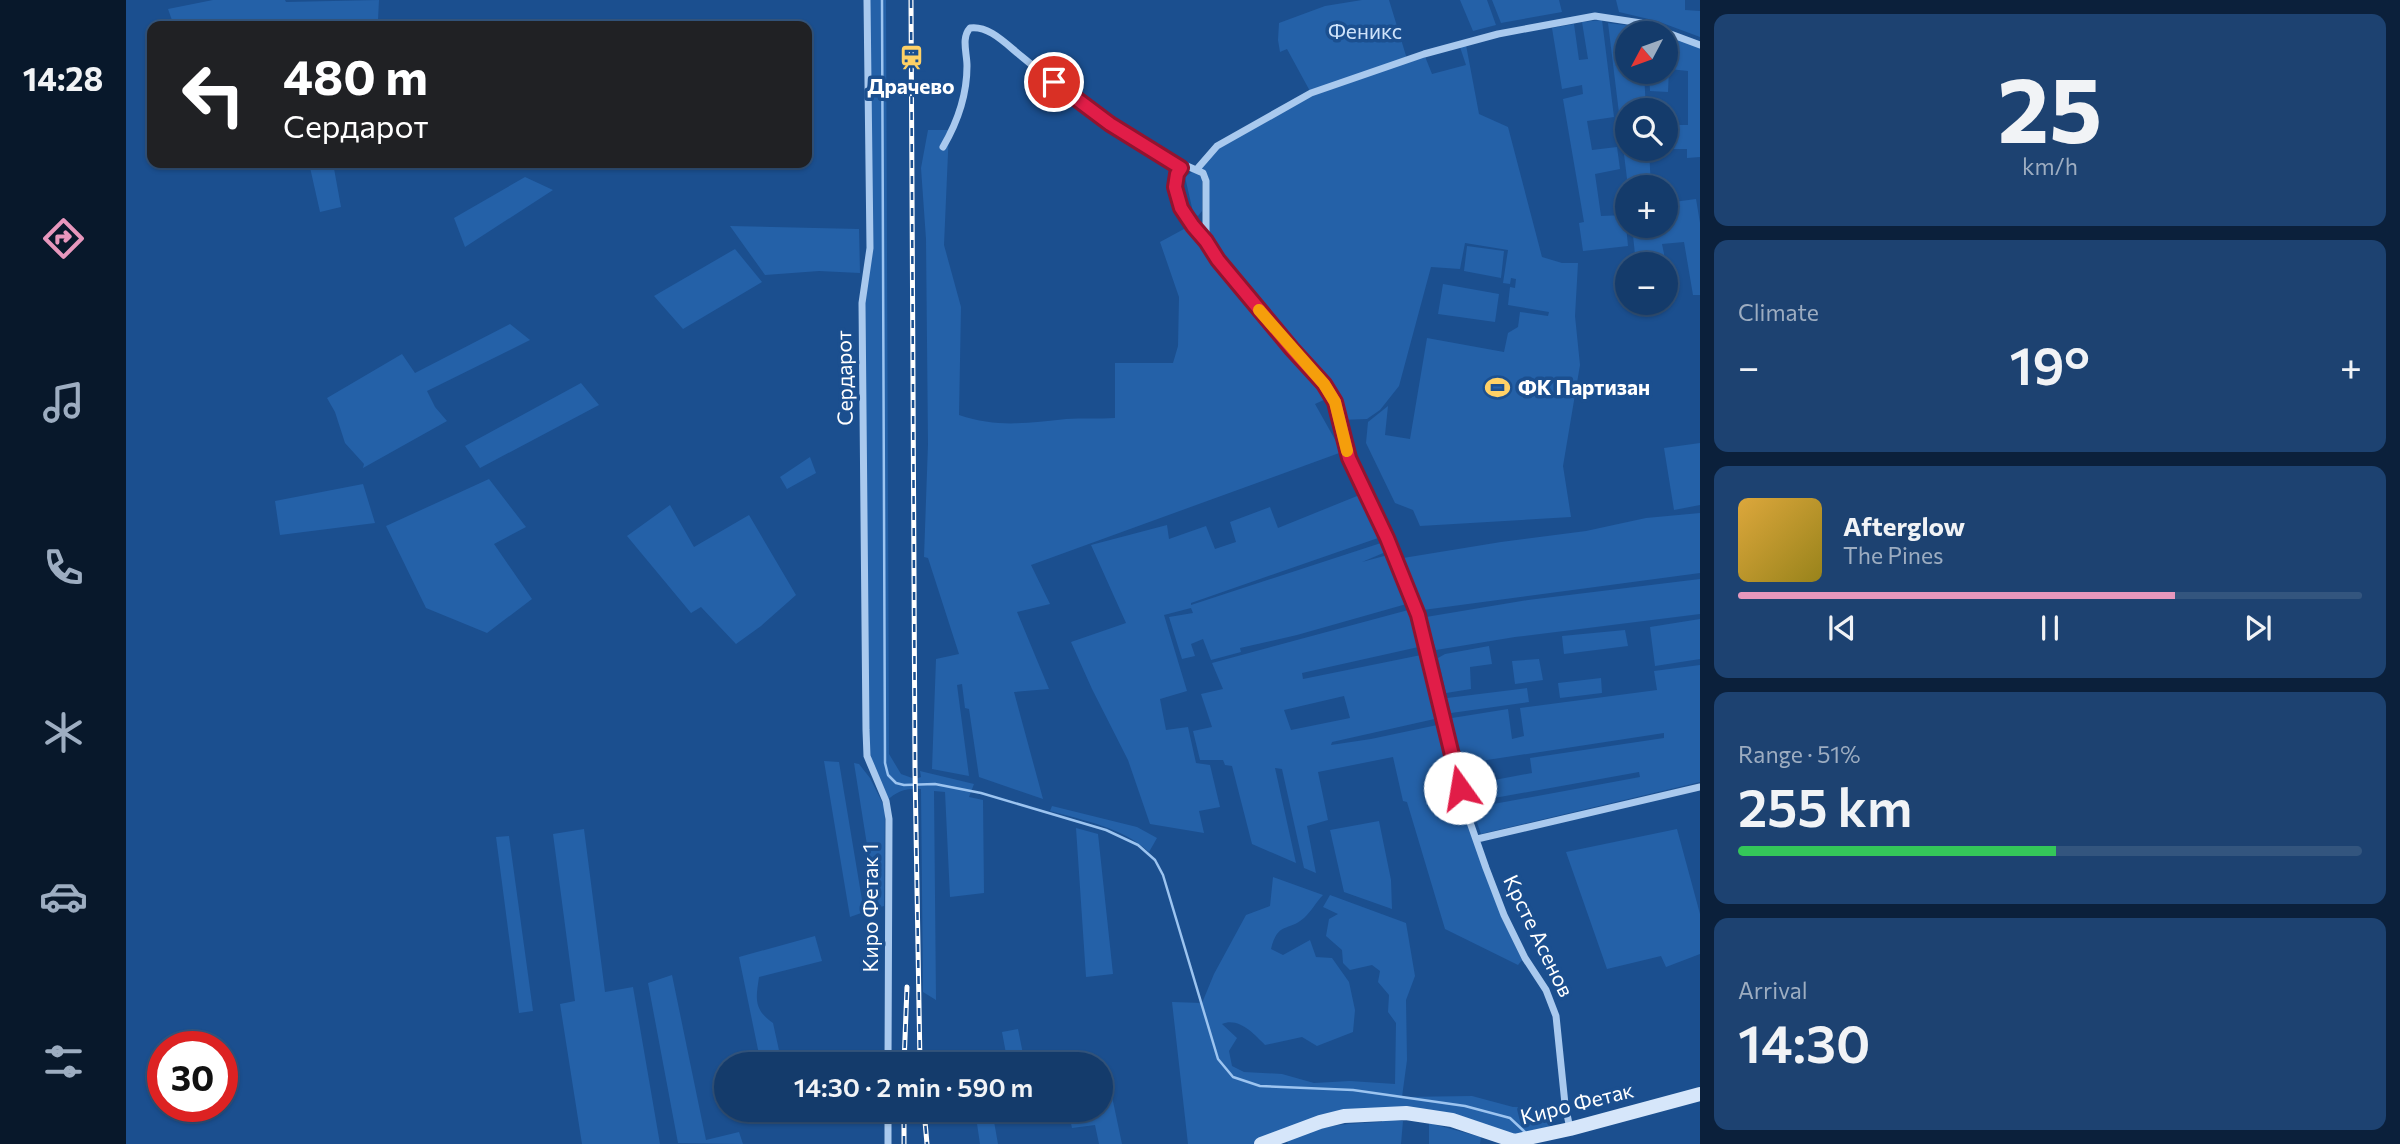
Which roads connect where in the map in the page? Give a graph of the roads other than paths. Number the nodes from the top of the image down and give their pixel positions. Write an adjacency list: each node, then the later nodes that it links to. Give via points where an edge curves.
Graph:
1 (867, 0): 7 (street, Сердарот, via 870,248 862,303)
2 (1700, 45): 5 (street, via 1641,23 1595,16 1498,34 1311,93 1217,146)
3 (943, 147): 4 (street, via 953,131 967,81 966,32 976,27 1003,42 1110,124)
4 (1181, 168): 5 (street); 6 (street, Крсте Асенов, via 1175,187 1181,208)
5 (1197, 169): 6 (street, via 1206,181)
6 (1206, 241): 9 (street, Крсте Асенов, via 1335,402 1349,458 1418,615)
7 (867, 756): 10 (street, Киро Фетак 1, via 888,819)
8 (1700, 787): 9 (street)
9 (1477, 839): 13 (street, Крсте Асенов, via 1504,915 1556,1016)
10 (888, 1052)
11 (1700, 1094): 13 (main road, Киро Фетак)
12 (888, 1122): 15 (street)
13 (1570, 1129): 14 (main road, Киро Фетак)
14 (1515, 1142): 16 (main road, Киро Фетак, via 1452,1120 1406,1113 1344,1116)
15 (888, 1144)
16 (1261, 1144)

